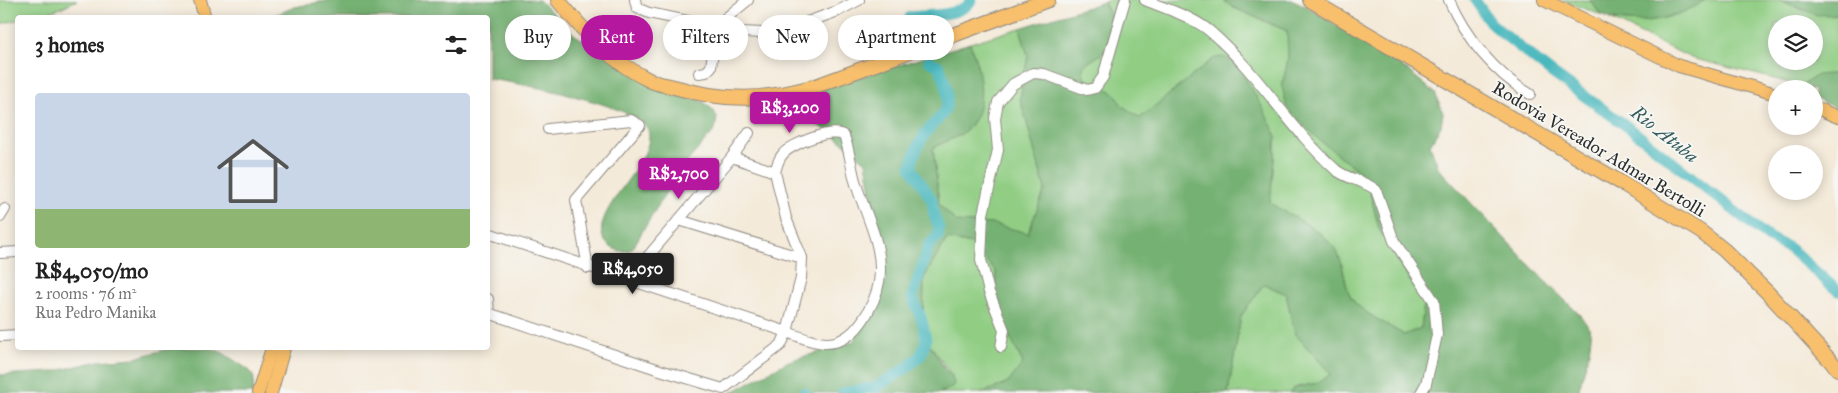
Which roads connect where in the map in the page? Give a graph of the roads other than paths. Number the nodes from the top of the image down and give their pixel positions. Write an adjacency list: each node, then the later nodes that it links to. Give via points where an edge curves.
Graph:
1 (200, 0): 12 (main road)
2 (558, 0): 6 (highway, via 611,56 649,80 694,93 746,100 781,96 816,86)
3 (636, 0): 14 (street, via 638,8)
4 (748, 0): 13 (street)
5 (858, 0): 15 (street, via 796,26)
6 (1048, 0)
7 (1125, 0): 37 (street, via 1103,77 1094,88 1087,90 1033,73 1012,84 998,102 998,150 982,214 981,260 1004,330)
8 (1146, 0): 43 (street, via 1191,19 1212,33 1243,64 1290,123 1338,172 1376,190 1394,240 1434,300 1437,335)
9 (1310, 0): 40 (highway, Rodovia Vereador Admar Bertolli, via 1701,232 1768,293)
10 (1449, 0): 19 (street, via 1487,57 1510,82)
11 (1544, 0): 18 (main road, via 1679,66)
12 (204, 15)
13 (730, 15)
14 (663, 16)
15 (748, 32)
16 (712, 60): 17 (street, via 711,67)
17 (699, 73)
18 (1768, 92)
19 (1530, 94)
20 (1823, 110): 21 (main road)
21 (1838, 116)
22 (548, 129): 31 (street, via 631,120 640,125 576,200)
23 (749, 133): 24 (street)
24 (732, 157): 25 (street); 26 (street)
25 (775, 172): 30 (street, via 786,218); 34 (street, via 783,154 790,148 833,132 844,136 880,268 877,292 870,309 849,335 835,342 813,341)
26 (679, 220): 30 (street); 32 (street)
27 (490, 235): 31 (street)
28 (15, 252): 29 (street)
29 (0, 253)
30 (802, 258): 34 (street, via 801,278)
31 (588, 268): 32 (street)
32 (628, 280): 34 (street)
33 (490, 315): 34 (street, via 724,389 781,345)
34 (787, 332)
35 (15, 335): 36 (street)
36 (0, 336)
37 (1001, 347)
38 (271, 350): 41 (main road)
39 (283, 350): 42 (main road)
40 (1838, 369)
41 (258, 393)
42 (271, 393)
43 (1421, 393)

